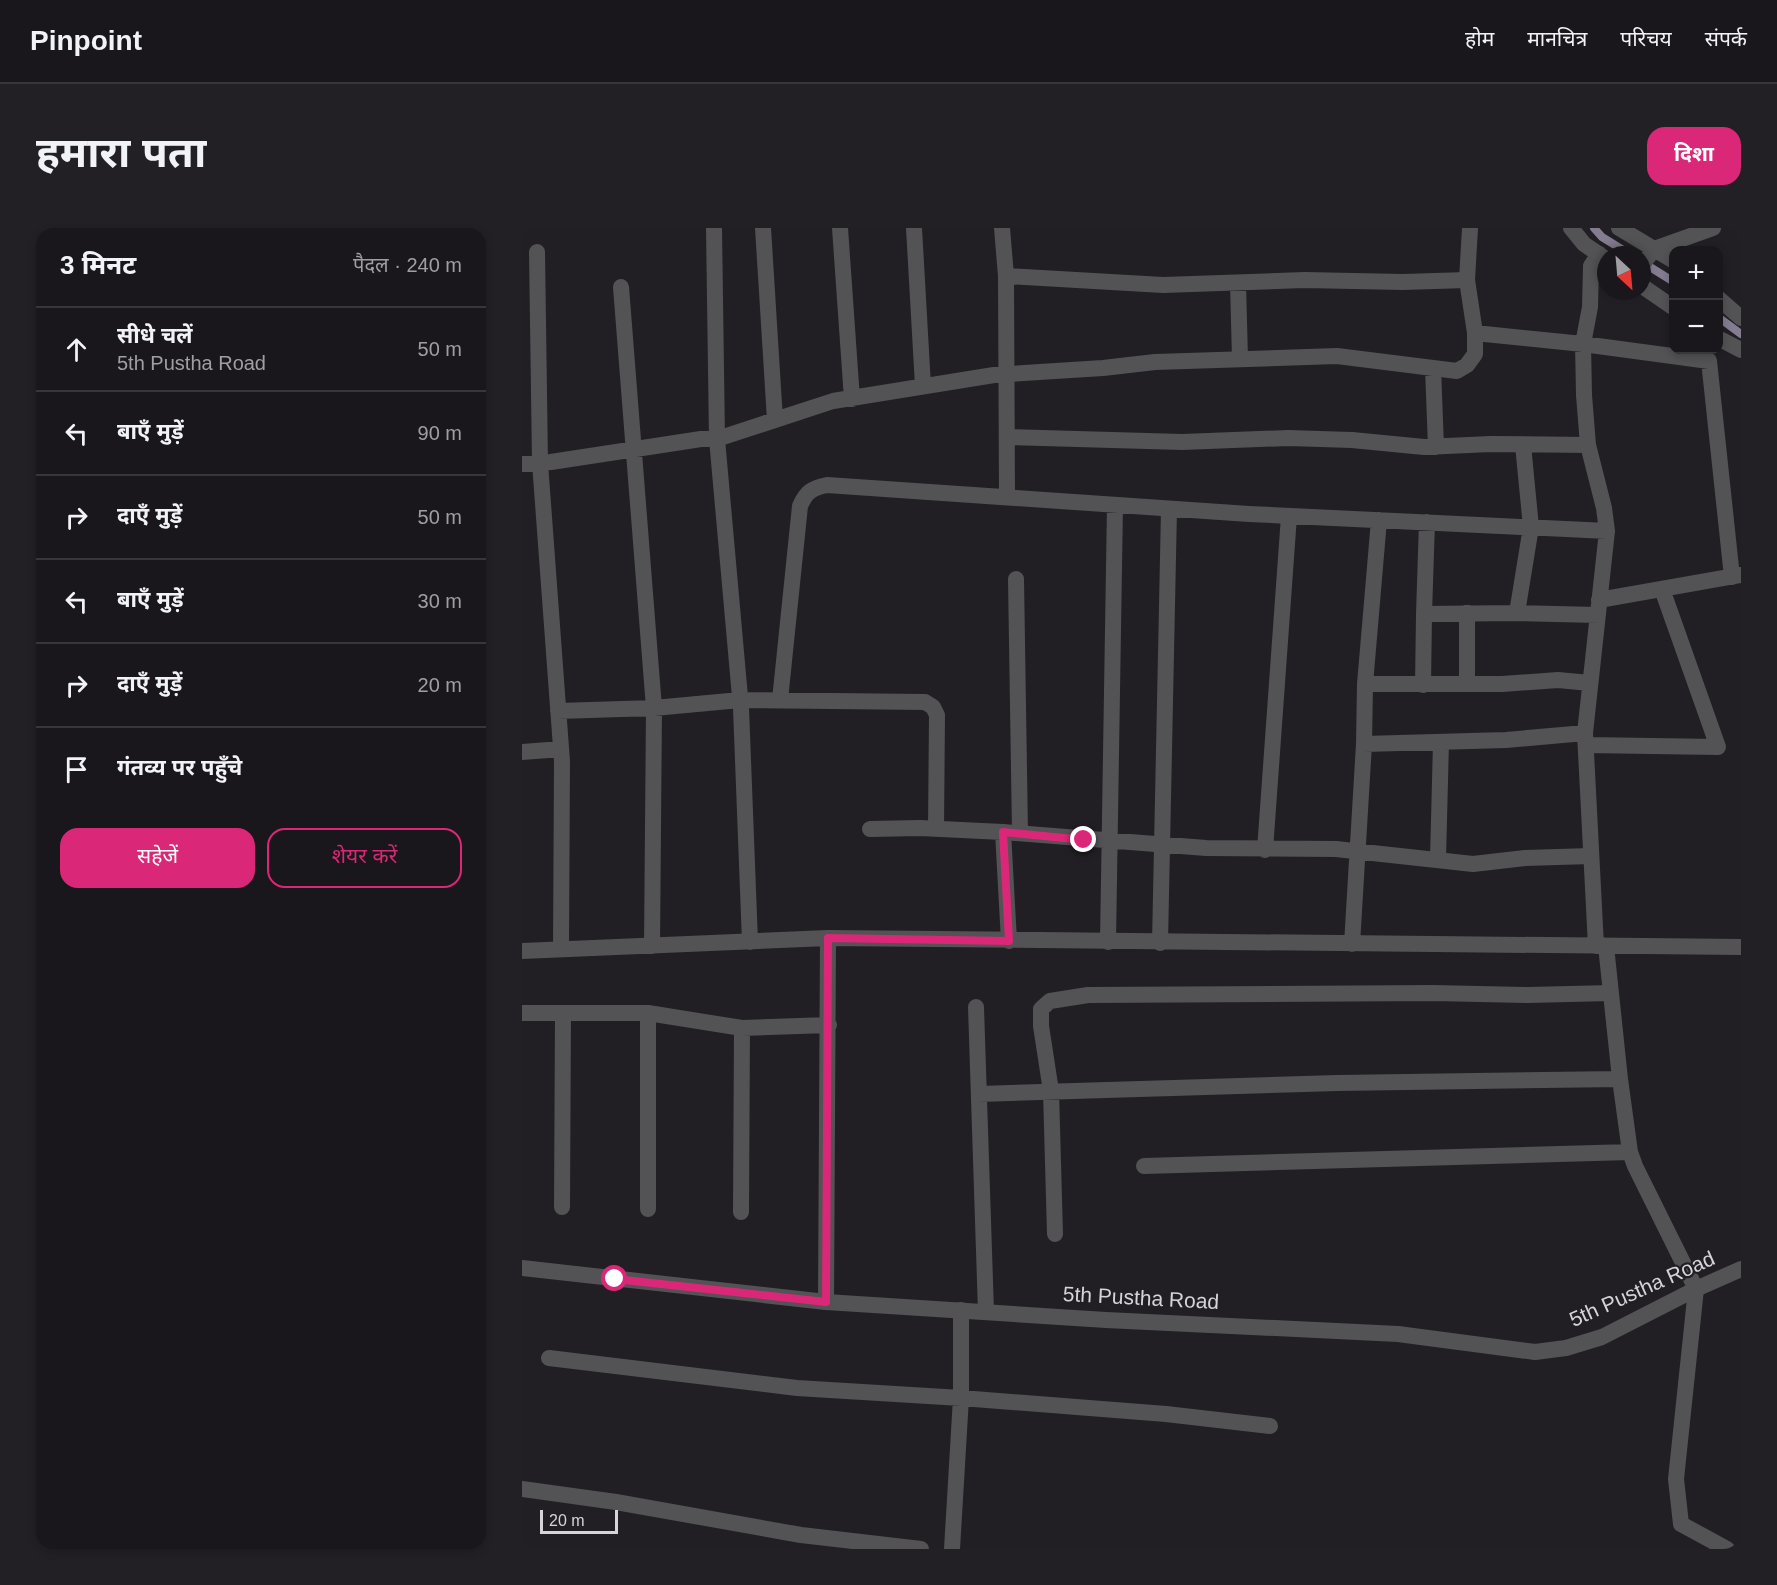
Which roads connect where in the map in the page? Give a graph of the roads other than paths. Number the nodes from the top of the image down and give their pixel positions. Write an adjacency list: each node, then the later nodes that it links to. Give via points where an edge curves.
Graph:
1 (714, 228): 36 (street)
2 (764, 228): 34 (street)
3 (840, 228): 33 (street)
4 (914, 228): 32 (street)
5 (1002, 228): 17 (street)
6 (1470, 228): 18 (street)
7 (1571, 228): 12 (street)
8 (1619, 228): 10 (street)
9 (1713, 228): 13 (street)
10 (1637, 246)
11 (537, 252): 41 (street)
12 (1597, 253)
13 (1651, 256)
14 (1651, 257): 15 (street)
15 (1669, 260)
16 (1597, 262): 27 (street, via 1591,266 1590,307)
17 (1006, 276): 19 (street, via 1163,285); 31 (street)
18 (1467, 280): 19 (street); 25 (street)
19 (1238, 283): 29 (street)
20 (621, 288): 40 (street)
21 (1651, 292): 23 (street)
22 (1721, 300): 24 (street)
23 (1669, 305)
24 (1741, 318)
25 (1475, 333): 27 (street); 30 (street, via 1475,354 1467,365 1457,371)
26 (1723, 340): 28 (street)
27 (1583, 344): 38 (street); 51 (street, via 1709,361)
28 (1741, 350)
29 (1240, 359): 30 (street, via 1337,356); 31 (street)
30 (1433, 368): 39 (street)
31 (1007, 374): 32 (street); 35 (street)
32 (923, 386): 33 (street)
33 (852, 399): 34 (street, via 833,401)
34 (775, 420): 36 (street)
35 (1008, 437): 39 (street, via 1182,442 1288,438); 43 (street)
36 (717, 439): 40 (street); 62 (street)
37 (1523, 445): 38 (street); 39 (street); 49 (street)
38 (1588, 445): 50 (street)
39 (1436, 447)
40 (633, 449): 41 (street); 64 (street)
41 (540, 463): 42 (street); 65 (street)
42 (522, 464)
43 (1007, 497): 44 (street); 63 (street, via 827,485 805,495 800,506)
44 (1115, 505): 45 (street); 75 (street)
45 (1169, 508): 46 (street); 76 (street)
46 (1289, 516): 47 (street); 77 (street)
47 (1379, 520): 48 (street); 59 (street)
48 (1427, 522): 49 (street); 57 (street)
49 (1531, 527): 50 (street); 56 (street)
50 (1607, 531): 54 (street)
51 (1736, 576): 53 (street)
52 (1016, 579): 74 (street)
53 (1662, 589): 54 (street); 66 (street, via 1718,747)
54 (1599, 607): 56 (street); 58 (street)
55 (1467, 613): 56 (street); 57 (street); 60 (street)
56 (1517, 613)
57 (1424, 614): 61 (street)
58 (1590, 683): 60 (street, via 1558,680); 66 (street)
59 (1365, 684): 61 (street); 68 (street)
60 (1467, 684): 61 (street)
61 (1423, 685)
62 (740, 700): 63 (street); 64 (street); 83 (street)
63 (780, 700): 72 (street, via 925,702 933,707 937,716)
64 (654, 708): 65 (street); 87 (street)
65 (558, 711): 69 (street)
66 (1585, 739): 67 (street); 79 (street)
67 (1441, 742): 68 (street); 80 (street)
68 (1364, 744): 78 (street)
69 (561, 749): 70 (street); 90 (street)
70 (522, 753)
71 (870, 829): 72 (street)
72 (936, 829): 73 (street)
73 (1003, 832): 74 (street); 82 (street)
74 (1020, 833): 75 (street)
75 (1110, 841): 76 (street); 84 (street)
76 (1161, 845): 77 (street); 85 (street)
77 (1265, 850): 78 (street)
78 (1358, 851): 80 (street); 86 (street)
79 (1591, 856): 80 (street, via 1473,864); 88 (street)
80 (1438, 859)
81 (828, 938): 82 (street); 83 (street); 97 (street)
82 (1009, 941): 84 (street)
83 (750, 942): 87 (street)
84 (1108, 942): 85 (street)
85 (1160, 943): 86 (street)
86 (1352, 945): 88 (street)
87 (652, 946): 90 (street)
88 (1601, 946): 89 (street); 92 (street)
89 (1741, 947)
90 (561, 949): 91 (street)
91 (522, 951)
92 (1611, 993): 99 (street); 100 (street, via 1064,997 1041,1009)
93 (976, 1007): 101 (street)
94 (522, 1013): 95 (street)
95 (563, 1013): 96 (street); 104 (street)
96 (648, 1013): 98 (street); 105 (street)
97 (829, 1025): 98 (street); 111 (street)
98 (742, 1028): 106 (street)
99 (1620, 1079): 100 (street); 102 (street)
100 (1051, 1091): 101 (street); 107 (street)
101 (979, 1094): 113 (street)
102 (1630, 1152): 103 (street); 110 (street)
103 (1144, 1166)
104 (562, 1207)
105 (648, 1209)
106 (741, 1212)
107 (1055, 1234)
108 (522, 1268): 111 (street, 5th Pustha Road)
109 (1741, 1269): 110 (street, 5th Pustha Road)
110 (1696, 1289): 113 (street, 5th Pustha Road, via 1602,1337 1535,1352 1398,1334); 120 (street, via 1676,1479 1681,1524)
111 (826, 1302): 112 (street, 5th Pustha Road)
112 (961, 1310): 113 (street, 5th Pustha Road); 115 (street)
113 (986, 1312)
114 (549, 1358): 115 (street, via 797,1388)
115 (961, 1398): 116 (street); 119 (street)
116 (1270, 1426)
117 (522, 1489): 118 (street, via 801,1535)
118 (921, 1549)
119 (952, 1549)
120 (1727, 1549)

